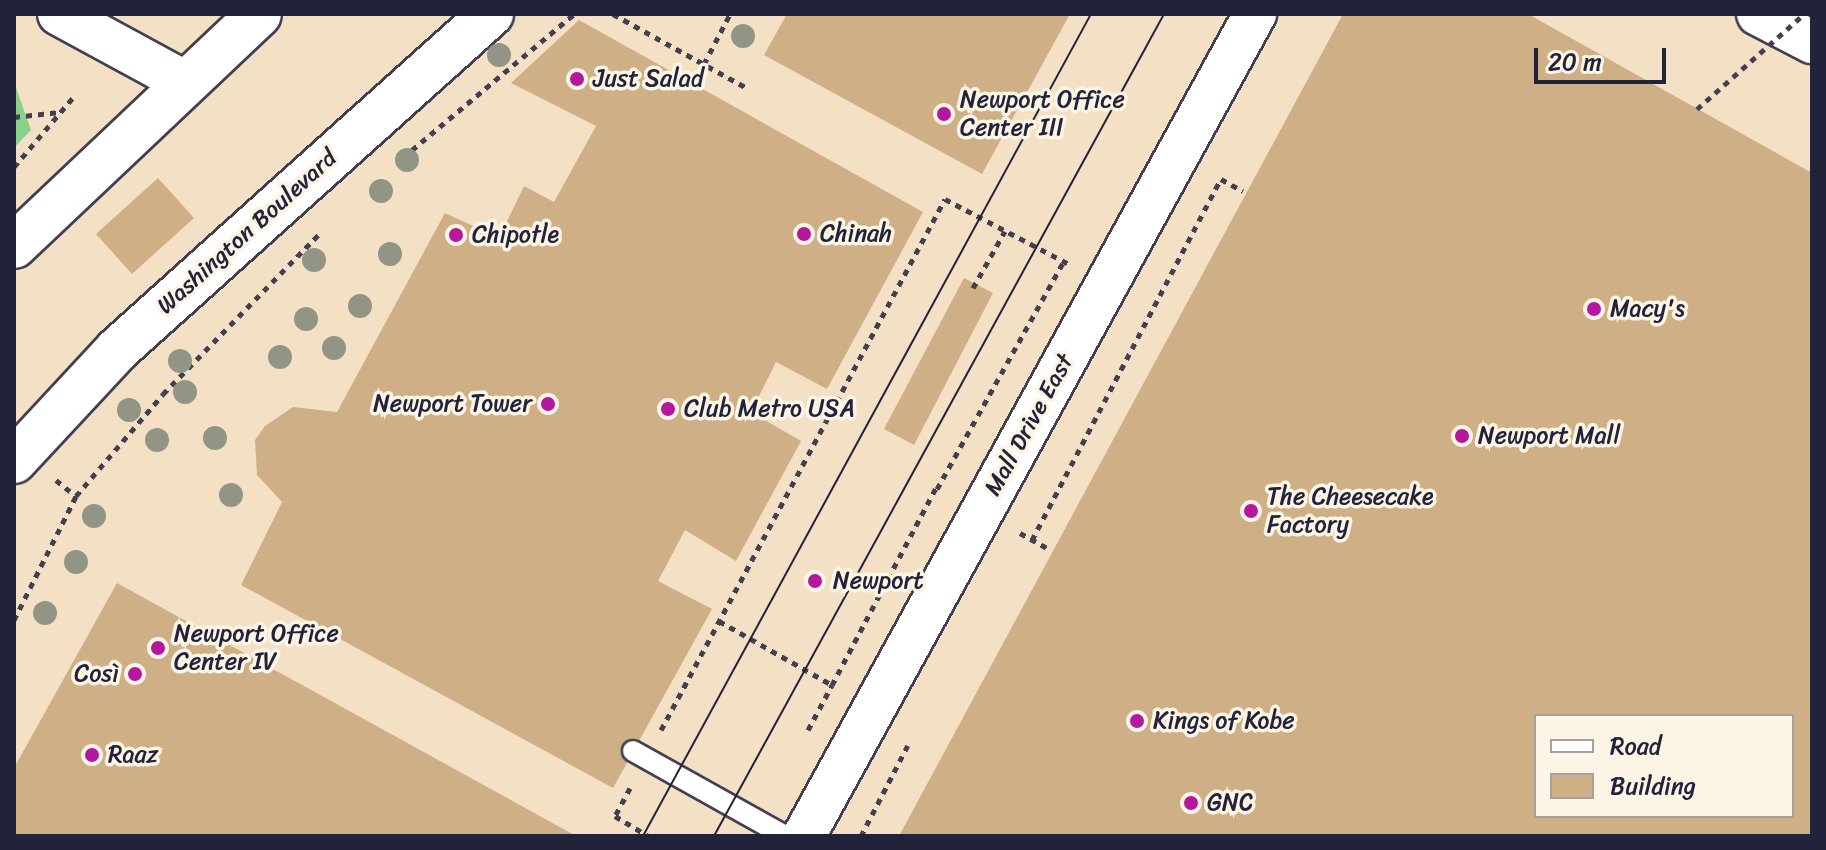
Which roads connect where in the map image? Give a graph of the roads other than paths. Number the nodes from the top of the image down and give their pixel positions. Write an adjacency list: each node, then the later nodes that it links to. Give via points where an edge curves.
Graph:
1 (59, 14): 7 (street)
2 (259, 14): 7 (street)
3 (491, 14): 9 (street, Washington Boulevard, via 126,340)
4 (1255, 14): 12 (street, Mall Drive East)
5 (1758, 14): 6 (street)
6 (1812, 42)
7 (184, 82): 8 (street)
8 (14, 246)
9 (33, 469)
10 (639, 755): 11 (lane)
11 (785, 836)
12 (804, 836)

